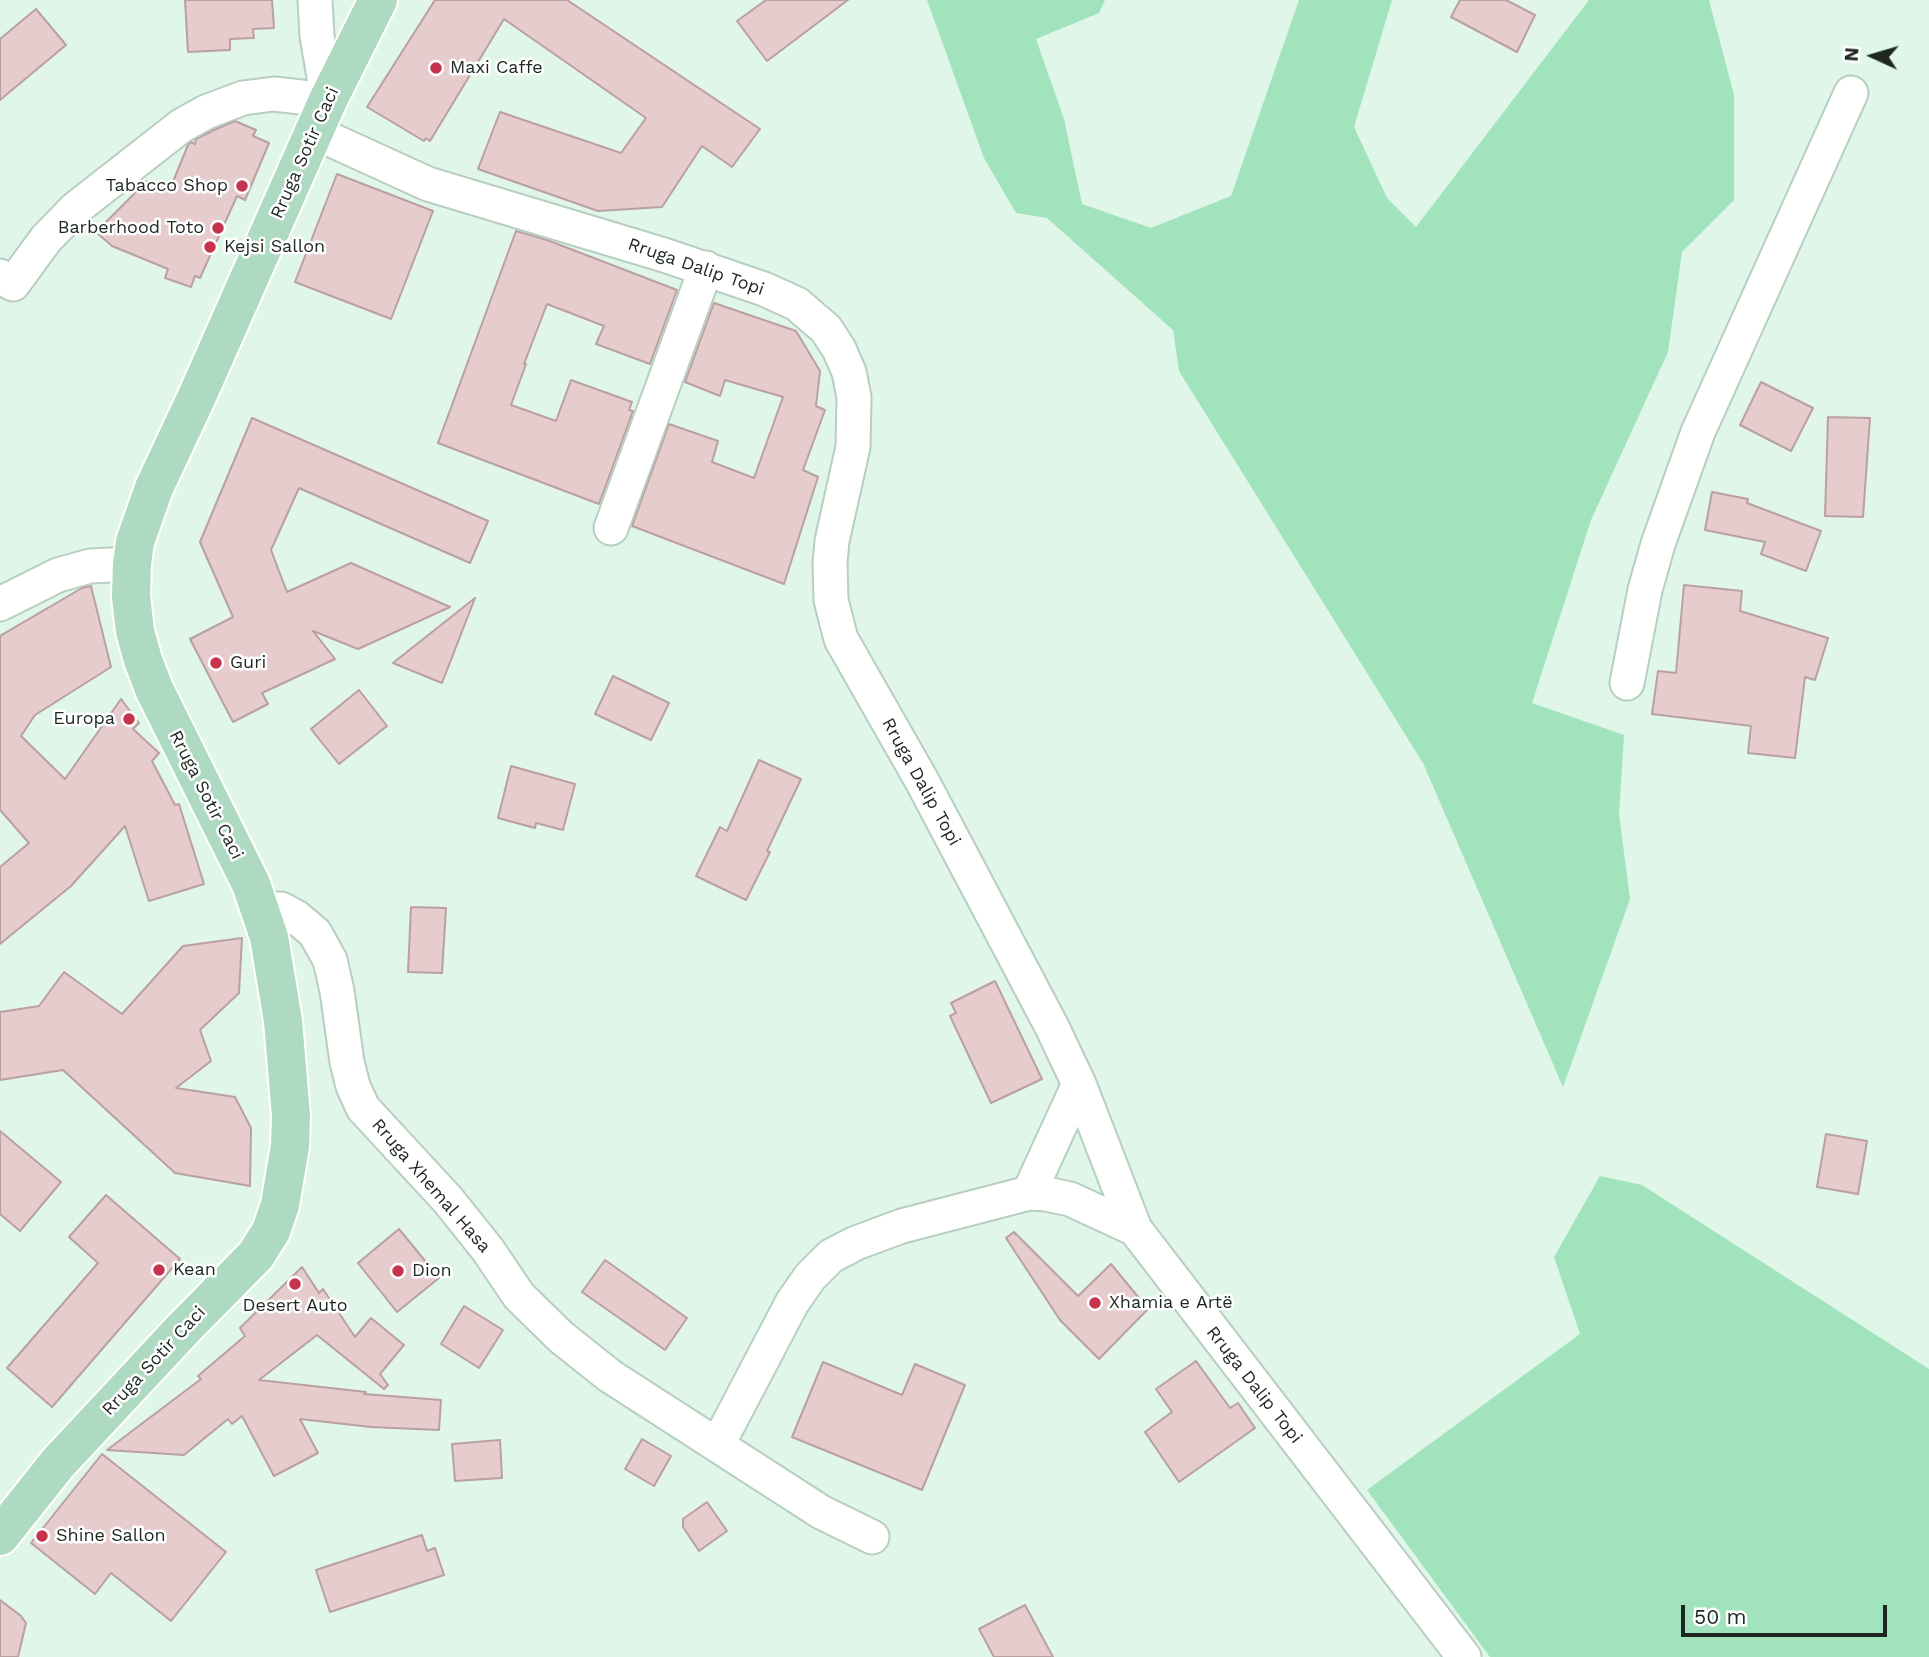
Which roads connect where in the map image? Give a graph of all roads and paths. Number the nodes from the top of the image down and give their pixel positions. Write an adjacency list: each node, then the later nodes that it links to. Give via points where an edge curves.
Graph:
1 (315, 0): 4 (street)
2 (378, 0): 4 (main road, Rruga Sotir Caci)
3 (1851, 93): 10 (street, via 1698,432 1644,590)
4 (321, 116): 5 (street, Rruga Dalip Topi, via 428,184); 6 (street, Rruga Dalip Topi, via 274,94 243,98 206,112 181,126 75,209 13,284); 8 (main road, Rruga Sotir Caci, via 154,488)
5 (706, 268): 7 (street); 12 (street, Rruga Dalip Topi, via 797,304 826,329 839,349 855,397 856,421 832,541 829,580 836,623)
6 (0, 276)
7 (611, 528)
8 (132, 565): 9 (street, via 90,566 58,575); 11 (main road, Rruga Sotir Caci, via 135,631 143,660)
9 (0, 604)
10 (1626, 682)
11 (261, 909): 15 (street, Rruga Xhemal Hasa, via 281,909 315,933 330,960 347,1062 363,1108 448,1200 519,1296 610,1376); 16 (main road, Rruga Sotir Caci, via 276,969 291,1116 281,1205 271,1231 238,1275 58,1463)
12 (1079, 1084): 13 (street); 14 (street, Rruga Dalip Topi)
13 (1029, 1193): 14 (street, via 1070,1199); 15 (street, via 902,1226 831,1256 792,1303)
14 (1135, 1229): 18 (street, Rruga Dalip Topi)
15 (718, 1444): 17 (street, Rruga Xhemal Hasa, via 821,1512)
16 (0, 1536)
17 (872, 1537)
18 (1464, 1657)

